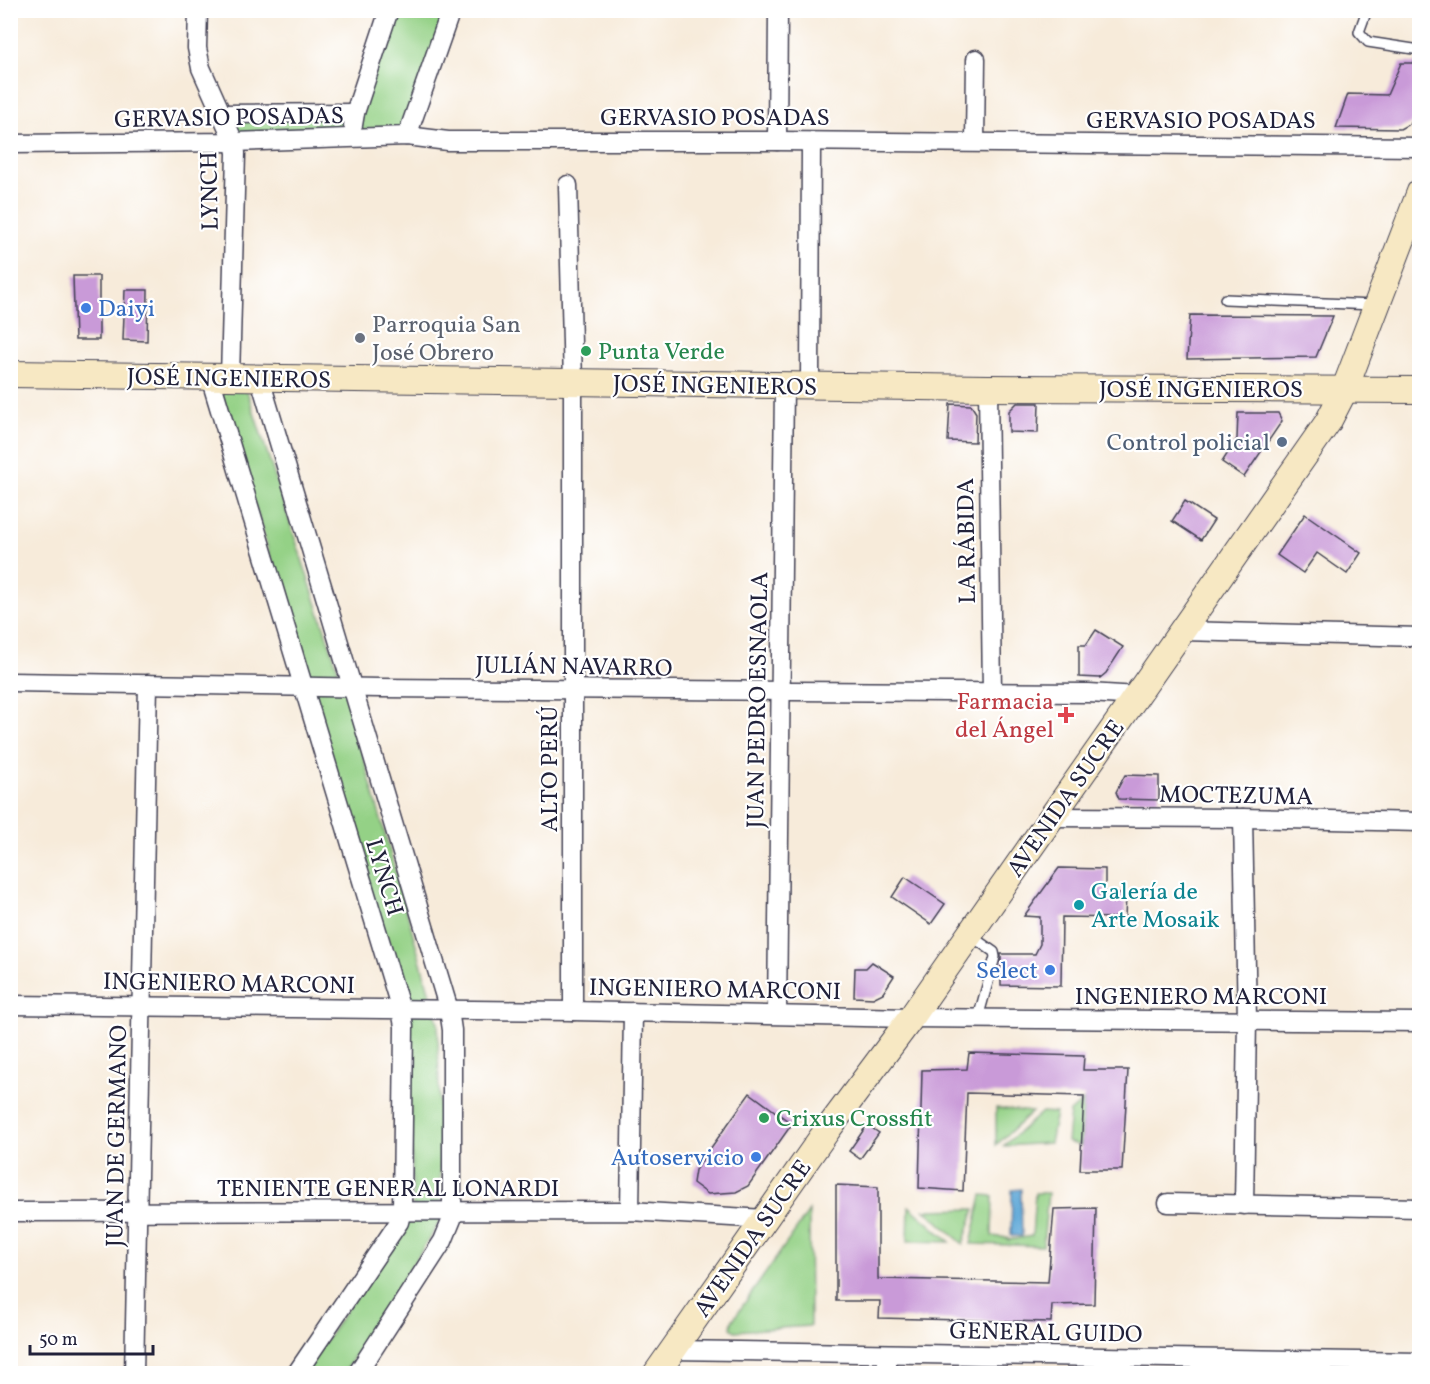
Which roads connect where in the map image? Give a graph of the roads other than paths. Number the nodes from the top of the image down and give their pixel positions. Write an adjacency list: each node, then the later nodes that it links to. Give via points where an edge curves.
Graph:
1 (198, 10): 9 (street, LYNCH, via 201,68)
2 (389, 10): 8 (street)
3 (450, 10): 10 (street)
4 (778, 10): 12 (street)
5 (1367, 10): 6 (lane, via 1359,32 1368,42)
6 (1419, 50)
7 (976, 59): 15 (street)
8 (355, 113): 9 (street, GERVASIO POSADAS); 11 (street)
9 (220, 114): 13 (street, LYNCH)
10 (407, 136): 11 (street, GERVASIO POSADAS); 12 (street, GERVASIO POSADAS, via 448,141)
11 (350, 139): 13 (street, GERVASIO POSADAS)
12 (777, 141): 14 (street, GERVASIO POSADAS)
13 (234, 142): 16 (street, GERVASIO POSADAS); 24 (street, LYNCH)
14 (811, 142): 15 (street, GERVASIO POSADAS); 28 (street)
15 (975, 142): 17 (street, GERVASIO POSADAS)
16 (10, 144)
17 (1419, 147)
18 (568, 185): 26 (street, ALTO PERÚ)
19 (1419, 192): 20 (main road, AVENIDA SUCRE)
20 (1413, 228): 22 (main road, AVENIDA SUCRE)
21 (1225, 299): 22 (lane)
22 (1377, 305): 31 (main road, AVENIDA SUCRE)
23 (10, 374): 24 (main road, JOSÉ INGENIEROS)
24 (220, 378): 25 (main road, JOSÉ INGENIEROS); 36 (street, LYNCH)
25 (260, 379): 26 (main road, JOSÉ INGENIEROS); 37 (street, LYNCH)
26 (573, 383): 27 (main road, JOSÉ INGENIEROS); 38 (street, ALTO PERÚ)
27 (784, 386): 28 (main road, JOSÉ INGENIEROS); 39 (street, JUAN PEDRO ESNAOLA)
28 (810, 386): 29 (main road, JOSÉ INGENIEROS)
29 (988, 388): 31 (main road, JOSÉ INGENIEROS); 40 (street, LA RÁBIDA)
30 (1419, 390): 31 (main road, JOSÉ INGENIEROS)
31 (1344, 391): 32 (main road, AVENIDA SUCRE, via 1315,441)
32 (1182, 631): 33 (street); 41 (main road, AVENIDA SUCRE)
33 (1419, 637)
34 (10, 682): 35 (street, JULIÁN NAVARRO)
35 (148, 684): 36 (street, JULIÁN NAVARRO); 47 (street, JUAN DE GERMANO)
36 (303, 687): 37 (street, JULIÁN NAVARRO); 48 (street, LYNCH)
37 (353, 688): 38 (street, JULIÁN NAVARRO); 49 (street, LYNCH)
38 (573, 690): 39 (street, JULIÁN NAVARRO); 50 (street, ALTO PERÚ)
39 (782, 692): 40 (street, JULIÁN NAVARRO); 52 (street, JUAN PEDRO ESNAOLA)
40 (992, 693): 41 (street, JULIÁN NAVARRO)
41 (1137, 696): 42 (main road, AVENIDA SUCRE)
42 (1052, 817): 43 (street, MOCTEZUMA); 45 (main road, AVENIDA SUCRE)
43 (1243, 818): 44 (street, MOCTEZUMA); 55 (street)
44 (1419, 822)
45 (970, 934): 53 (main road, AVENIDA SUCRE); 54 (lane, via 994,952 995,957)
46 (10, 1005): 47 (street, INGENIERO MARCONI)
47 (143, 1006): 48 (street, INGENIERO MARCONI); 64 (street, JUAN DE GERMANO)
48 (400, 1010): 49 (street, INGENIERO MARCONI); 60 (street, LYNCH, via 404,1026)
49 (449, 1010): 50 (street, INGENIERO MARCONI); 61 (street, LYNCH)
50 (573, 1011): 51 (street, INGENIERO MARCONI)
51 (633, 1012): 52 (street, INGENIERO MARCONI); 62 (street)
52 (777, 1014): 53 (street, INGENIERO MARCONI)
53 (911, 1018): 54 (street, INGENIERO MARCONI); 65 (main road, AVENIDA SUCRE)
54 (978, 1018): 55 (street, INGENIERO MARCONI)
55 (1247, 1020): 56 (street, INGENIERO MARCONI); 58 (street)
56 (1419, 1022)
57 (1168, 1203): 58 (street)
58 (1244, 1205): 59 (street)
59 (1419, 1208)
60 (402, 1210): 61 (street, TENIENTE GENERAL LONARDI); 64 (street, TENIENTE GENERAL LONARDI); 72 (street, LYNCH, via 394,1232)
61 (453, 1211): 62 (street, TENIENTE GENERAL LONARDI); 73 (street, LYNCH, via 443,1242)
62 (630, 1211): 65 (street, TENIENTE GENERAL LONARDI)
63 (10, 1212): 64 (street, TENIENTE GENERAL LONARDI)
64 (138, 1213): 71 (street, JUAN DE GERMANO)
65 (765, 1218): 66 (main road, AVENIDA SUCRE)
66 (672, 1350): 67 (street, GENERAL GUIDO); 74 (main road, AVENIDA SUCRE)
67 (887, 1354): 69 (street, GENERAL GUIDO); 75 (street)
68 (1419, 1362): 70 (street, GENERAL GUIDO)
69 (1053, 1365): 70 (street, GENERAL GUIDO)
70 (1377, 1368)
71 (134, 1374)
72 (296, 1374)
73 (357, 1374)
74 (656, 1374)
75 (887, 1374)

